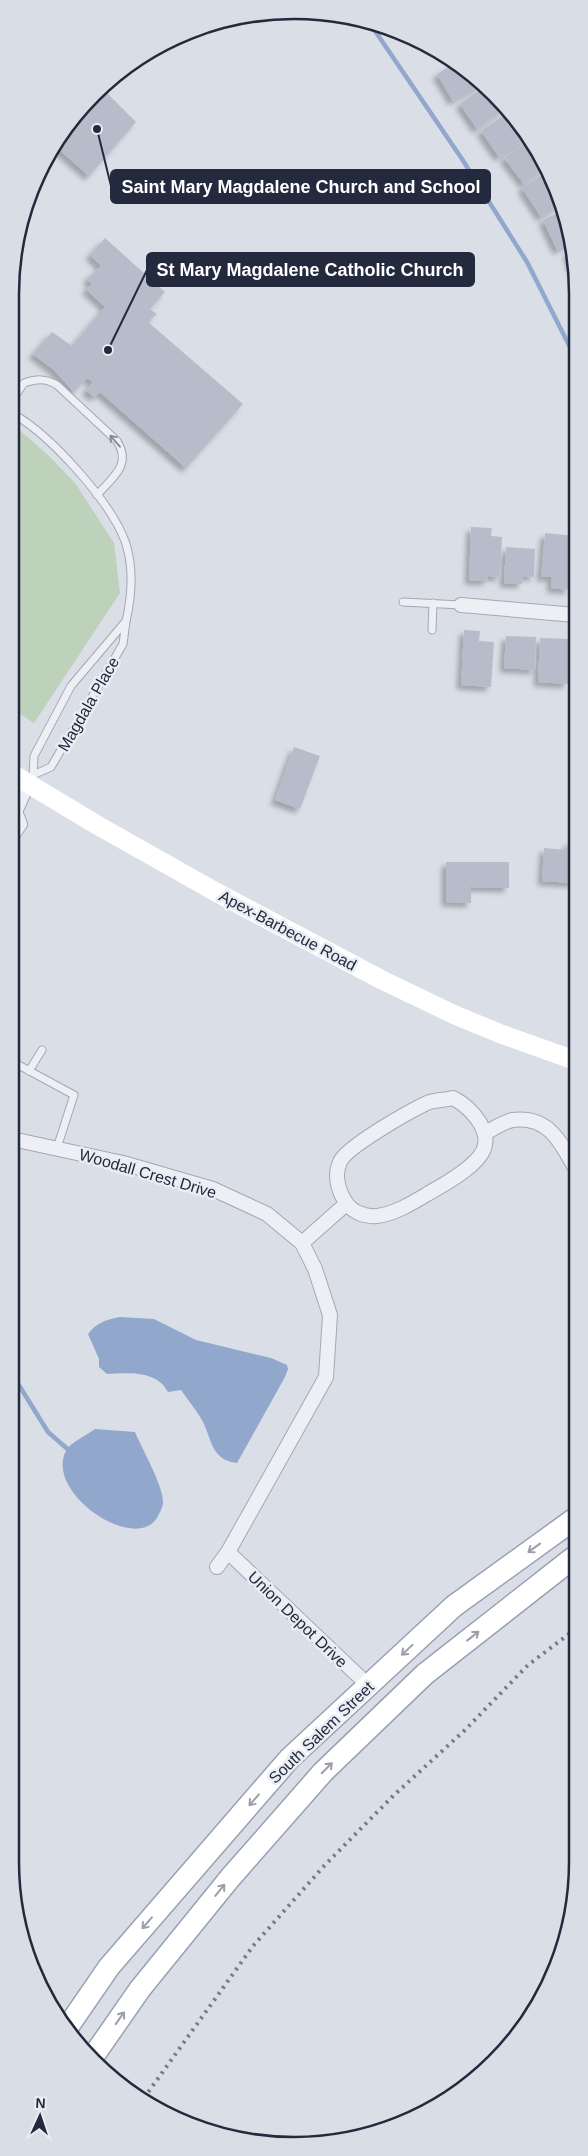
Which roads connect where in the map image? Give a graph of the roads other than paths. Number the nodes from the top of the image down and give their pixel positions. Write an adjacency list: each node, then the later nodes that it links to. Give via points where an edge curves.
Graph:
1 (19, 390): 3 (lane, one-way to 1, via 124,461 123,450 117,441 48,380 24,383)
2 (19, 417): 3 (lane, Magdala Place, via 58,450)
3 (97, 495): 8 (lane, Magdala Place, via 125,540 132,575)
4 (404, 602): 5 (lane)
5 (433, 604): 6 (lane); 9 (lane)
6 (461, 606): 7 (street)
7 (569, 615)
8 (126, 620): 10 (lane, Magdala Place, via 71,686); 10 (lane, Magdala Place, via 123,644 51,767)
9 (432, 630)
10 (25, 778): 11 (street); 13 (street, Apex-Barbecue Road, via 104,829 197,882 384,981 463,1019)
11 (19, 797)
12 (42, 1050): 15 (lane)
13 (569, 1058)
14 (19, 1065): 15 (lane)
15 (29, 1071): 18 (lane, via 74,1095)
16 (485, 1133): 19 (street, via 513,1120 530,1121 558,1137); 20 (street, via 485,1146 477,1160 420,1198 378,1216 360,1214); 20 (street, via 475,1115 463,1103 453,1098 428,1102 354,1146 340,1160 336,1176)
17 (19, 1140): 18 (street, Woodall Crest Drive)
18 (57, 1148): 21 (street, Woodall Crest Drive, via 213,1188 267,1214)
19 (569, 1157)
20 (346, 1204): 21 (street)
21 (302, 1243): 23 (street, Woodall Crest Drive, via 315,1269 330,1315 326,1377)
22 (569, 1523): 26 (main road, South Salem Street, one-way to 26, via 454,1606)
23 (228, 1552): 25 (street, Woodall Crest Drive); 26 (street, Union Depot Drive)
24 (569, 1561): 28 (main road, South Salem Street, one-way to 24, via 140,1989 230,1878 323,1772 424,1674)
25 (217, 1567)
26 (368, 1686): 27 (main road, South Salem Street, one-way to 27, via 289,1759 109,1967)
27 (71, 2023)
28 (96, 2053)

